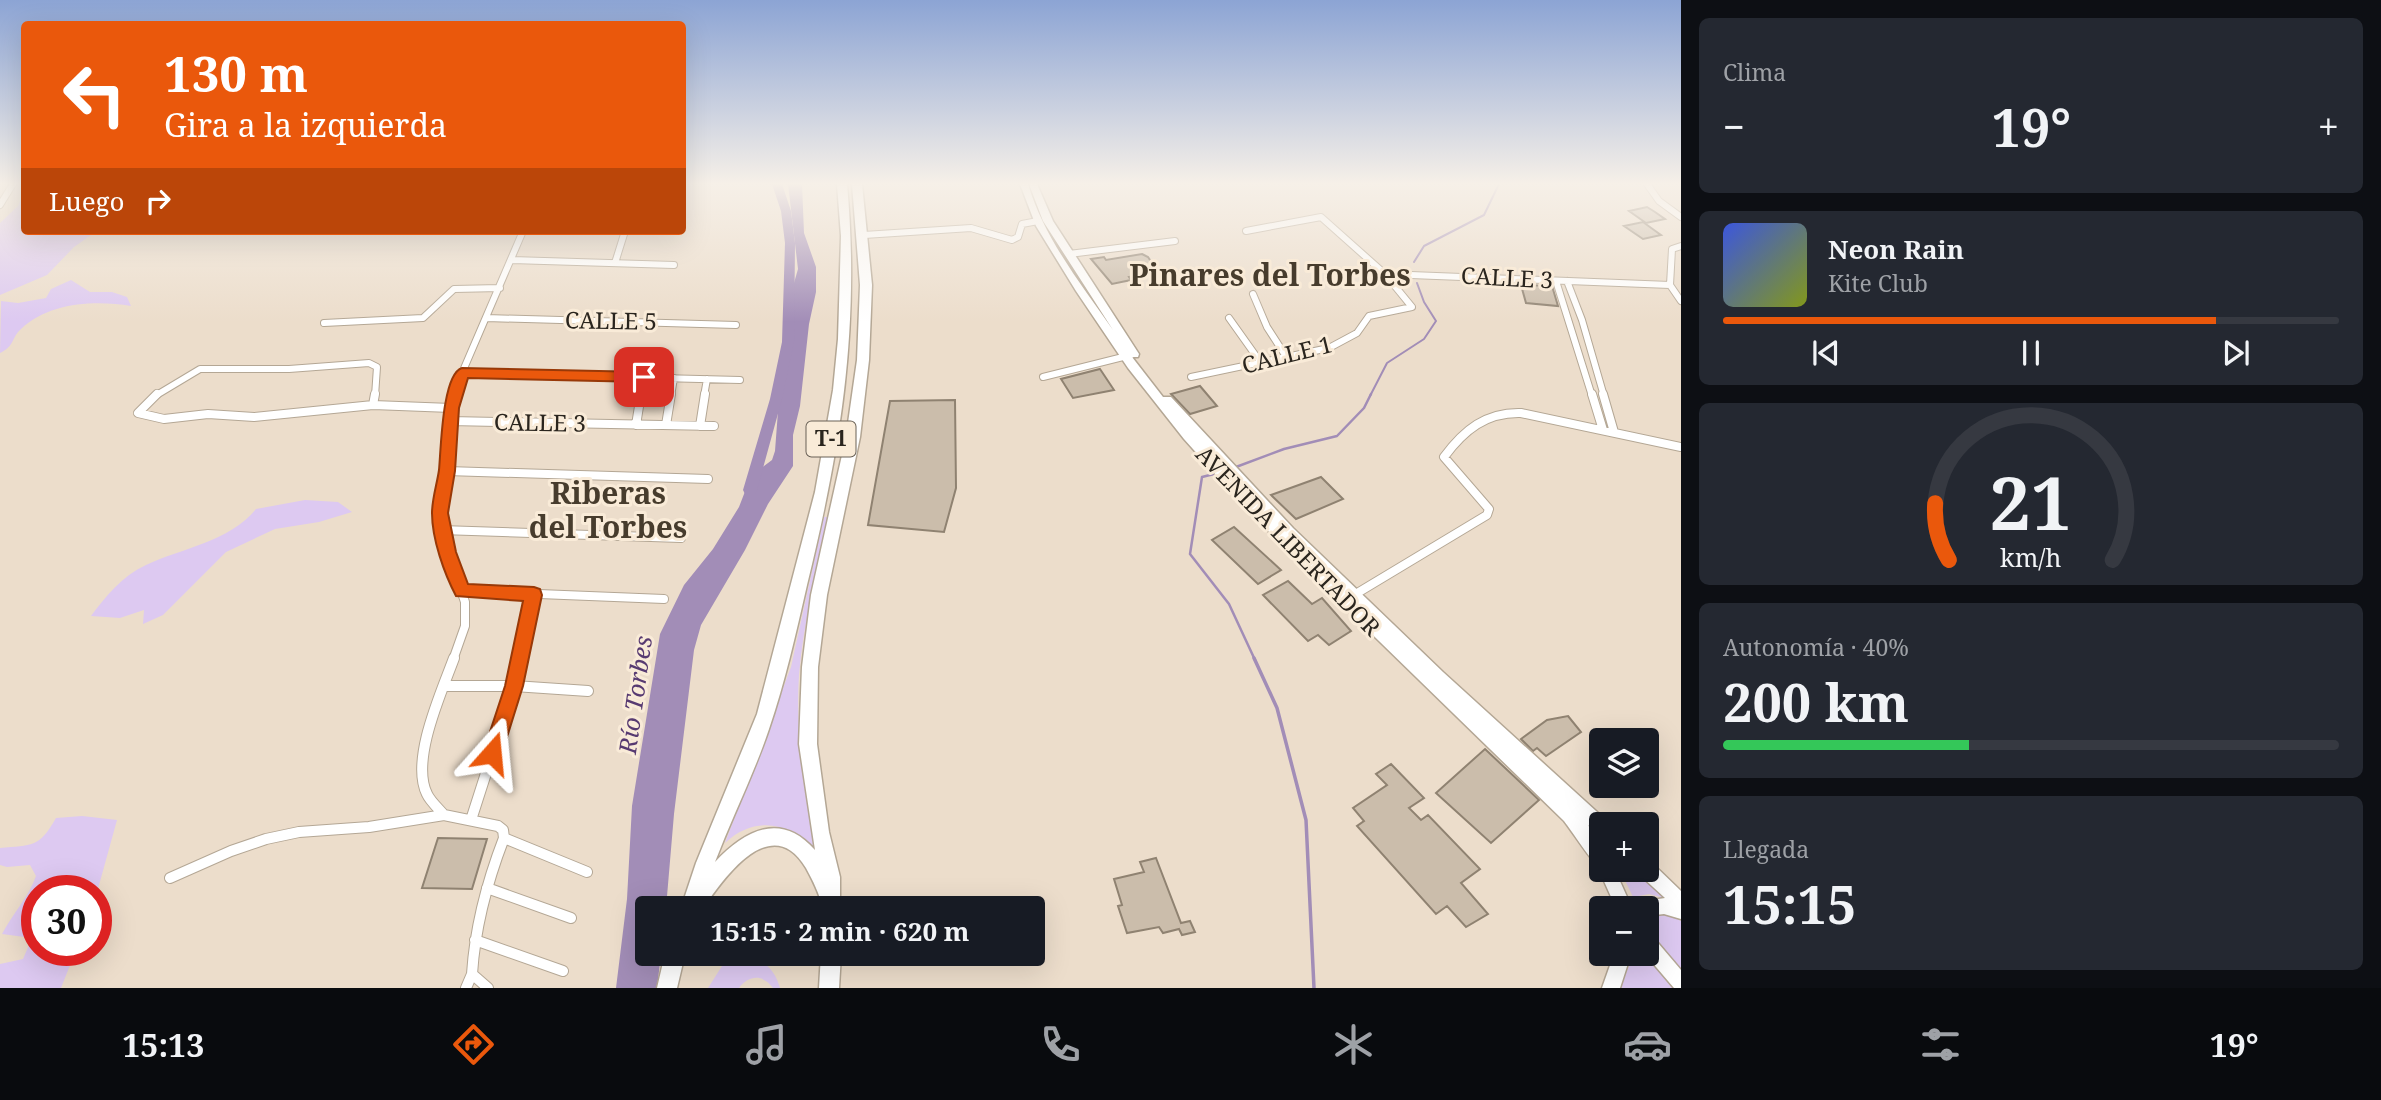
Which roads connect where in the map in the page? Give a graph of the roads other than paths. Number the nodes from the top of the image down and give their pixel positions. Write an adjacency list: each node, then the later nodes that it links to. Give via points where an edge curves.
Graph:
1 (846, 230): 71 (highway, T-1, via 844,362 812,537 771,699)
2 (863, 230): 13 (highway, T-1)
3 (939, 230): 13 (street)
4 (978, 230): 5 (street, via 1012,240)
5 (1020, 230)
6 (1044, 230): 31 (main road, AVENIDA LIBERTADOR)
7 (1054, 230): 16 (main road, AVENIDA LIBERTADOR)
8 (1251, 230): 10 (street)
9 (1336, 230): 20 (street)
10 (1246, 231)
11 (521, 235): 17 (street)
12 (624, 235): 18 (street)
13 (864, 235): 74 (highway, T-1, via 865,321 859,402 819,595 810,667 808,744)
14 (1175, 241): 16 (street)
15 (1681, 246): 23 (street, via 1672,249)
16 (1069, 254): 31 (main road, AVENIDA LIBERTADOR)
17 (512, 260): 18 (street); 24 (street)
18 (615, 263): 19 (street)
19 (674, 265)
20 (1385, 274): 21 (street, CALLE 3); 32 (street, CALLE 1, via 1412,307 1369,316 1357,333 1344,341)
21 (1556, 281): 22 (street, CALLE 3); 48 (street)
22 (1567, 281): 23 (street, CALLE 3); 49 (street)
23 (1670, 285): 26 (street)
24 (500, 288): 27 (street); 29 (street, via 454,289 423,318)
25 (1253, 294): 32 (street)
26 (1681, 301)
27 (486, 318): 30 (street, CALLE 5); 34 (street)
28 (1229, 318): 33 (street)
29 (324, 323)
30 (736, 324)
31 (1130, 356): 36 (street); 57 (main road, AVENIDA LIBERTADOR, via 1216,455); 66 (main road, AVENIDA LIBERTADOR, via 1165,410 1246,503 1555,801)
32 (1287, 358): 33 (street, CALLE 1)
33 (1261, 363): 37 (street, CALLE 1)
34 (462, 373): 35 (street); 42 (street)
35 (644, 377): 38 (street); 44 (street)
36 (1043, 377)
37 (1191, 377)
38 (674, 378): 39 (street); 45 (street)
39 (707, 379): 40 (street); 46 (street)
40 (740, 380)
41 (373, 405): 41 (street, via 377,367 369,363 200,369 138,412 164,419 208,414 254,417); 42 (street)
42 (451, 408): 43 (street)
43 (450, 421): 44 (street, CALLE 3); 51 (street)
44 (636, 425): 45 (street, CALLE 3)
45 (666, 425): 46 (street, CALLE 3)
46 (700, 426): 47 (street, CALLE 3)
47 (714, 426)
48 (1603, 430): 49 (street); 57 (street, via 1514,412 1479,420 1444,457 1489,509 1487,514)
49 (1614, 432): 50 (street)
50 (1681, 447)
51 (447, 471): 52 (street); 53 (street)
52 (708, 479)
53 (442, 530): 54 (street); 55 (street)
54 (681, 538)
55 (462, 591): 56 (street); 59 (street, via 465,626)
56 (534, 595): 58 (street); 60 (street)
57 (1354, 595): 63 (main road, AVENIDA LIBERTADOR)
58 (664, 599)
59 (445, 686): 60 (street); 62 (street, via 425,736 422,760 426,793)
60 (514, 686): 61 (street); 64 (street)
61 (587, 691)
62 (444, 815): 64 (street); 68 (street, via 265,839)
63 (1589, 816)
64 (471, 820): 65 (street, via 498,826)
65 (504, 838): 67 (street); 70 (street)
66 (1589, 840)
67 (587, 872)
68 (170, 878)
69 (1659, 881): 75 (main road)
70 (487, 888): 78 (street); 79 (street)
71 (695, 896)
72 (698, 896): 73 (highway, via 740,848 778,836 807,854)
73 (827, 896)
74 (831, 896)
75 (1681, 902)
76 (1659, 907): 77 (main road)
77 (1681, 911)
78 (571, 918)
79 (475, 940): 84 (street); 85 (street)
80 (1659, 957): 86 (main road)
81 (672, 966): 89 (highway)
82 (830, 966): 90 (highway)
83 (1618, 966): 91 (main road)
84 (563, 971)
85 (472, 974): 87 (street); 88 (street)
86 (1681, 983)
87 (466, 988)
88 (488, 988)
89 (667, 988)
90 (829, 988)
91 (1611, 988)

